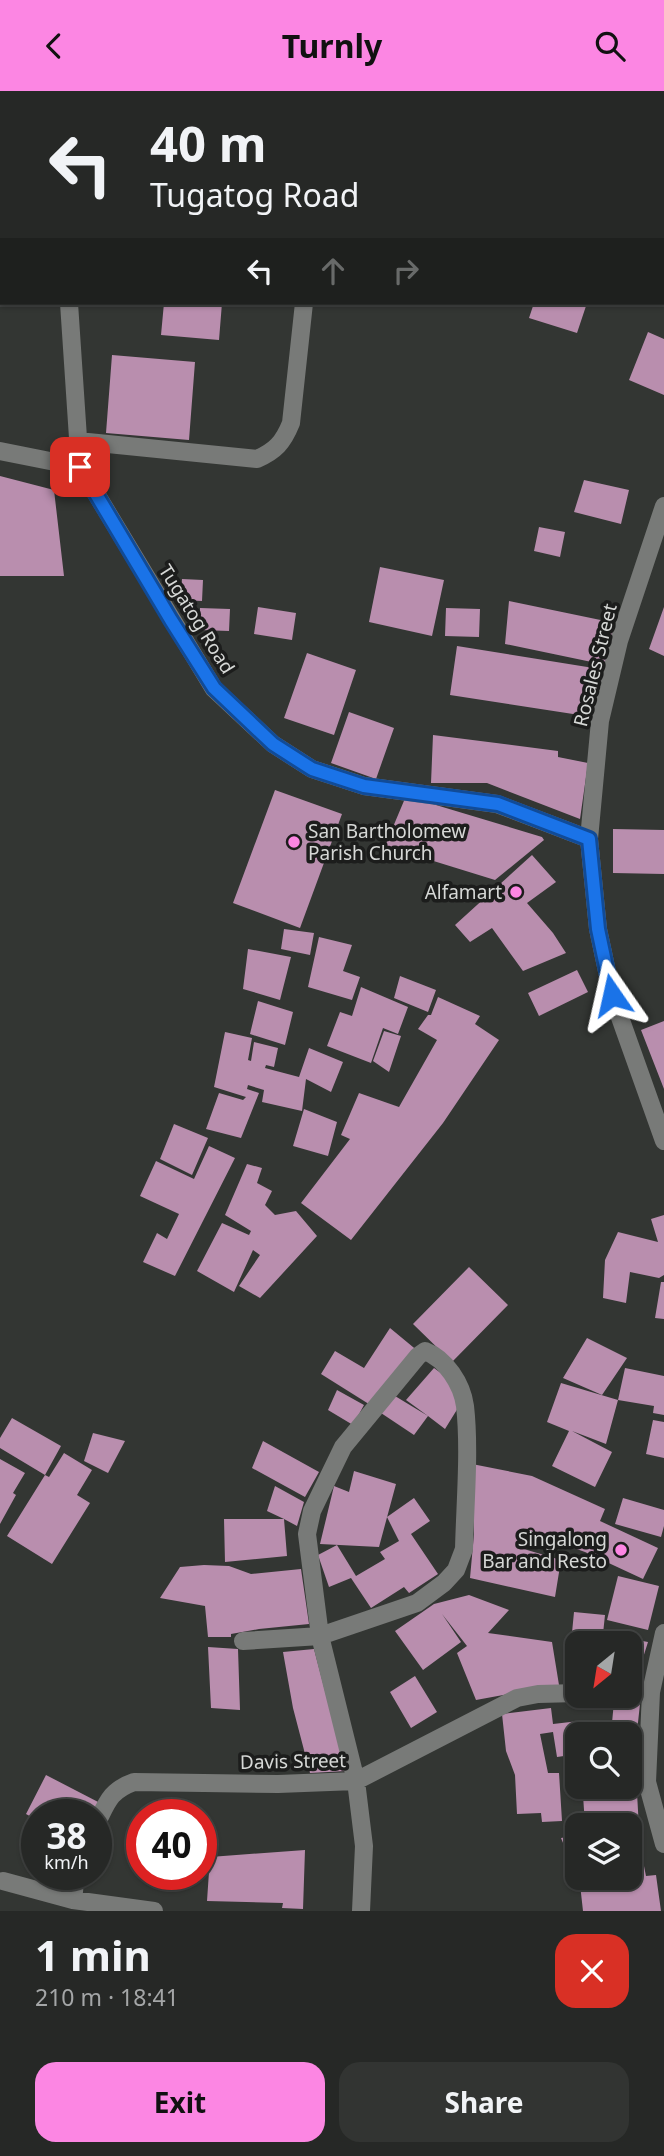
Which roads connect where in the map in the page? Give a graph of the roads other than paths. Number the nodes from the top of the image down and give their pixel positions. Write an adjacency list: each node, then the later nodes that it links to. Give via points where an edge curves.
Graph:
1 (69, 305): 3 (street)
2 (304, 305): 3 (street, via 290,423 284,441 273,452 257,459)
3 (78, 441): 5 (street)
4 (0, 451): 5 (street)
5 (80, 467): 7 (street, Tugatog Road, via 214,688 273,744 312,769 364,786 498,804)
6 (664, 506): 7 (street, Rosales Street, via 619,641 600,720)
7 (589, 839): 8 (street, Rosales Street, via 598,929 612,995)
8 (664, 1141)
9 (664, 1633): 13 (street)
10 (320, 1636): 10 (street, via 307,1534 312,1511 343,1447 418,1356 425,1351 436,1355 455,1378 465,1404 464,1549 456,1570 417,1603); 11 (street); 15 (street)
11 (243, 1641)
12 (642, 1692): 13 (street)
13 (651, 1692): 17 (street, via 647,1782)
14 (565, 1693): 15 (street, Davis Street, via 517,1697)
15 (356, 1781): 16 (street, Davis Street, via 134,1782 119,1787); 22 (street, via 364,1846)
16 (108, 1799)
17 (664, 1844)
18 (3, 1881): 20 (street)
19 (74, 1890): 20 (street)
20 (73, 1900): 21 (street)
21 (154, 1911)
22 (361, 1911)

